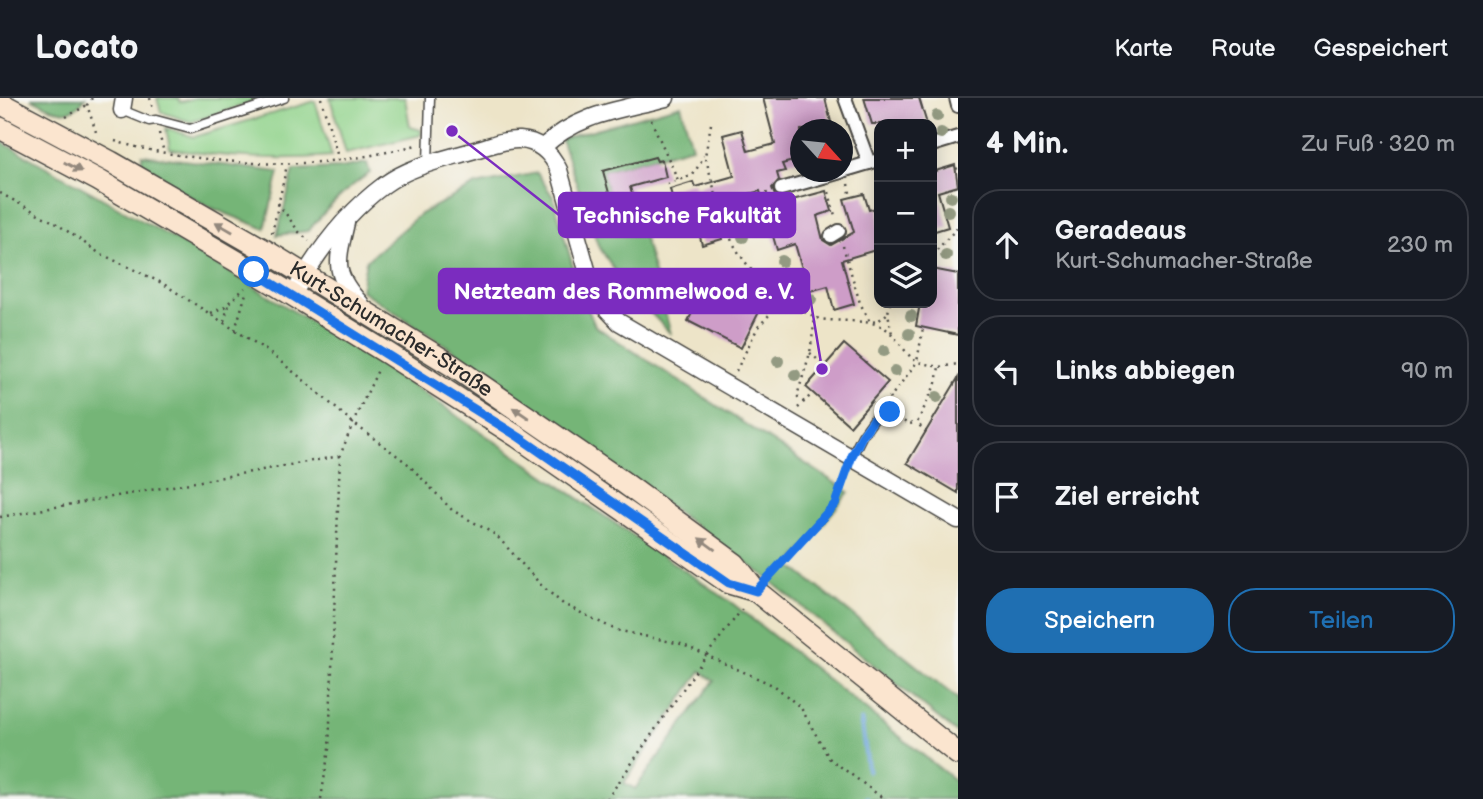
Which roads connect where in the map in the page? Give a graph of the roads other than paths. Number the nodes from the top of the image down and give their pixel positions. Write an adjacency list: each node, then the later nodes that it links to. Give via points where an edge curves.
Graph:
1 (284, 98): 7 (lane, via 190,129 149,121)
2 (430, 98): 14 (lane)
3 (666, 98): 12 (street, via 572,124)
4 (845, 98): 13 (street)
5 (956, 98): 8 (street)
6 (0, 103): 19 (main road, Kurt-Schumacher-Straße, one-way to 6)
7 (123, 104)
8 (958, 106)
9 (0, 128): 20 (main road, Kurt-Schumacher-Straße, one-way to 20)
10 (958, 137): 11 (street)
11 (937, 143)
12 (543, 147): 14 (street, via 522,139 507,140); 23 (street, via 559,170 599,301 619,322)
13 (874, 162): 15 (street)
14 (428, 163): 18 (street, via 386,183)
15 (853, 170)
16 (803, 182): 17 (street)
17 (784, 187)
18 (347, 217): 19 (street); 21 (street, via 337,260 345,287)
19 (304, 274): 20 (street); 21 (main road, Kurt-Schumacher-Straße)
20 (293, 295): 25 (main road, Kurt-Schumacher-Straße, via 519,437 729,583)
21 (377, 320): 25 (main road, Kurt-Schumacher-Straße, one-way to 21, via 735,564 623,482)
22 (882, 408): 23 (lane)
23 (852, 456): 24 (street)
24 (958, 520)
25 (756, 591): 26 (main road, Kurt-Schumacher-Straße)
26 (958, 754)

